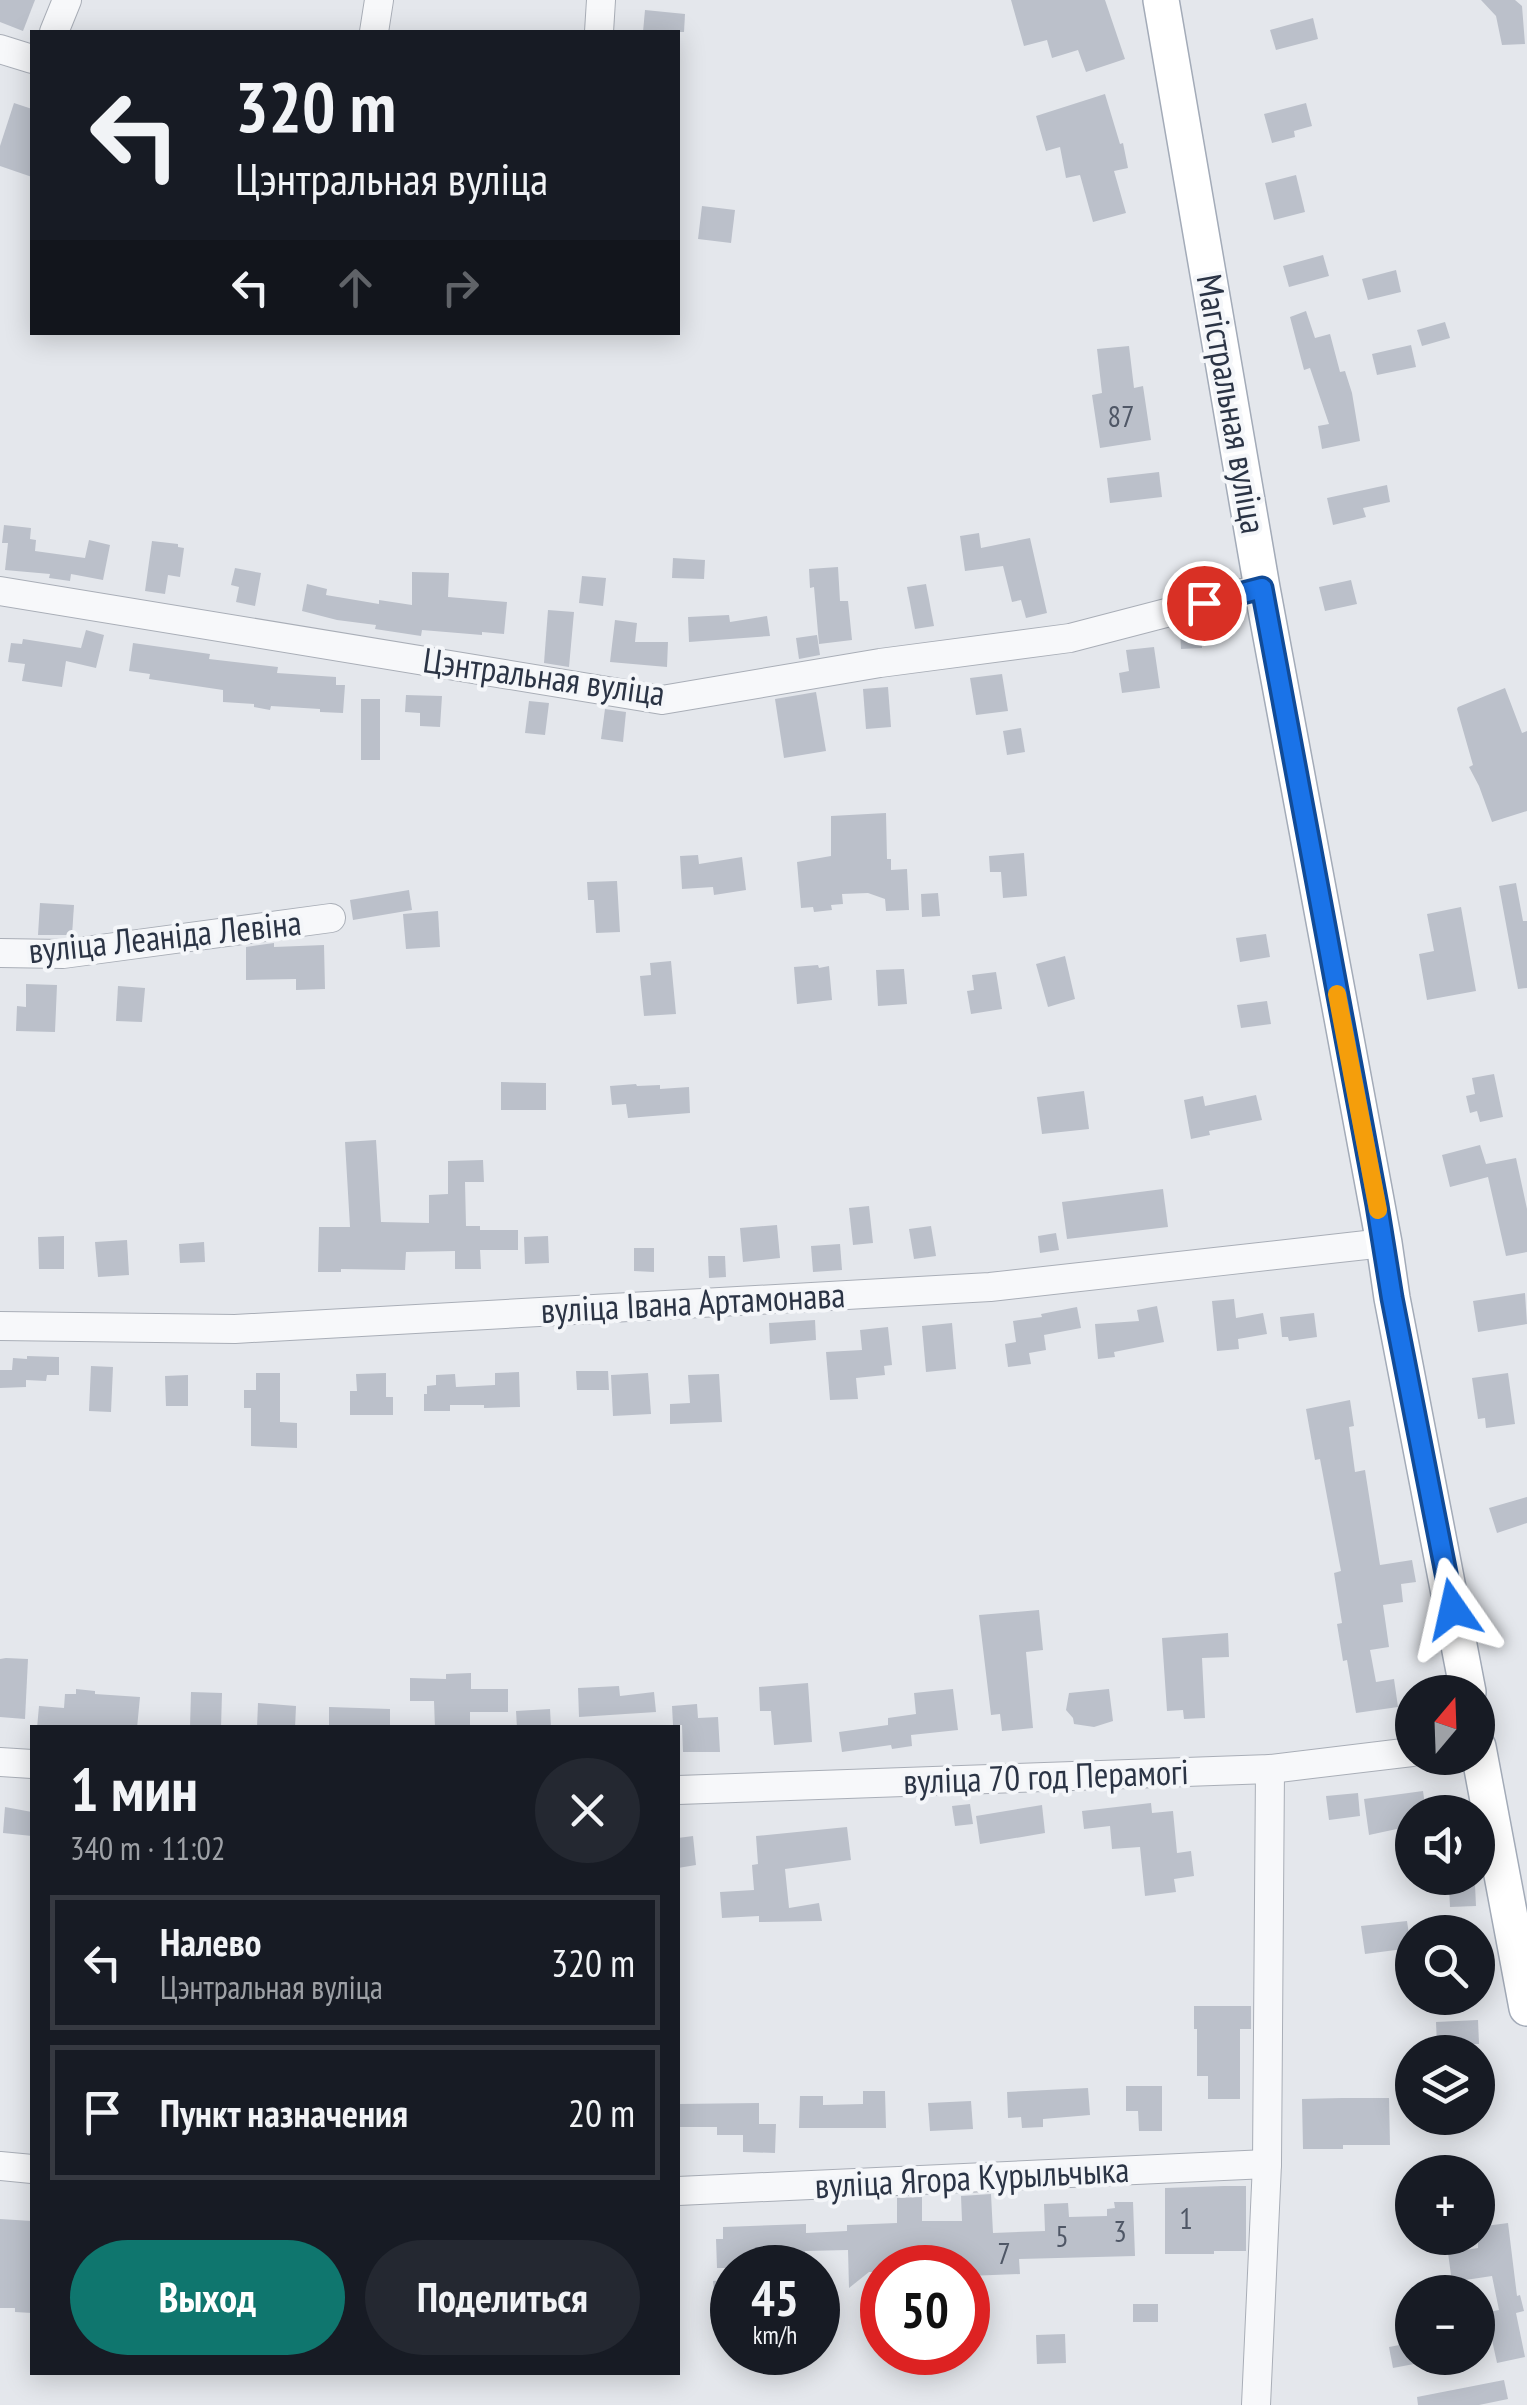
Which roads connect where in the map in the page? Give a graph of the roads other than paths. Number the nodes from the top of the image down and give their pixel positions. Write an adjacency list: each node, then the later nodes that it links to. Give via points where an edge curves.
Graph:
1 (67, 0): 5 (street)
2 (379, 0): 6 (street)
3 (601, 0): 7 (street)
4 (1161, 0): 10 (main road, Магістральная вуліца)
5 (55, 30)
6 (374, 30)
7 (599, 30)
8 (0, 49): 9 (street)
9 (30, 59)
10 (1262, 588): 11 (street, Цэнтральная вуліца, via 1070,638 662,700); 14 (main road, Магістральная вуліца)
11 (0, 591)
12 (331, 918): 13 (street, вуліца Леаніда Левіна, via 63,954)
13 (0, 953)
14 (1384, 1243): 15 (street, вуліца Івана Артамонава, via 990,1287 235,1328); 16 (main road, Магістральная вуліца)
15 (0, 1326)
16 (1465, 1675)
17 (1395, 1754): 20 (street, вуліца 70 год Перамогі)
18 (0, 1762): 19 (street)
19 (30, 1764)
20 (1270, 1770): 22 (street, вуліца 70 год Перамогі); 24 (street)
21 (1483, 1775): 23 (main road)
22 (680, 1790)
23 (1527, 2008)
24 (1267, 2164): 27 (street, вуліца Ягора Курыльчыка); 28 (street)
25 (0, 2166): 26 (street)
26 (30, 2169)
27 (680, 2191)
28 (1256, 2405)

